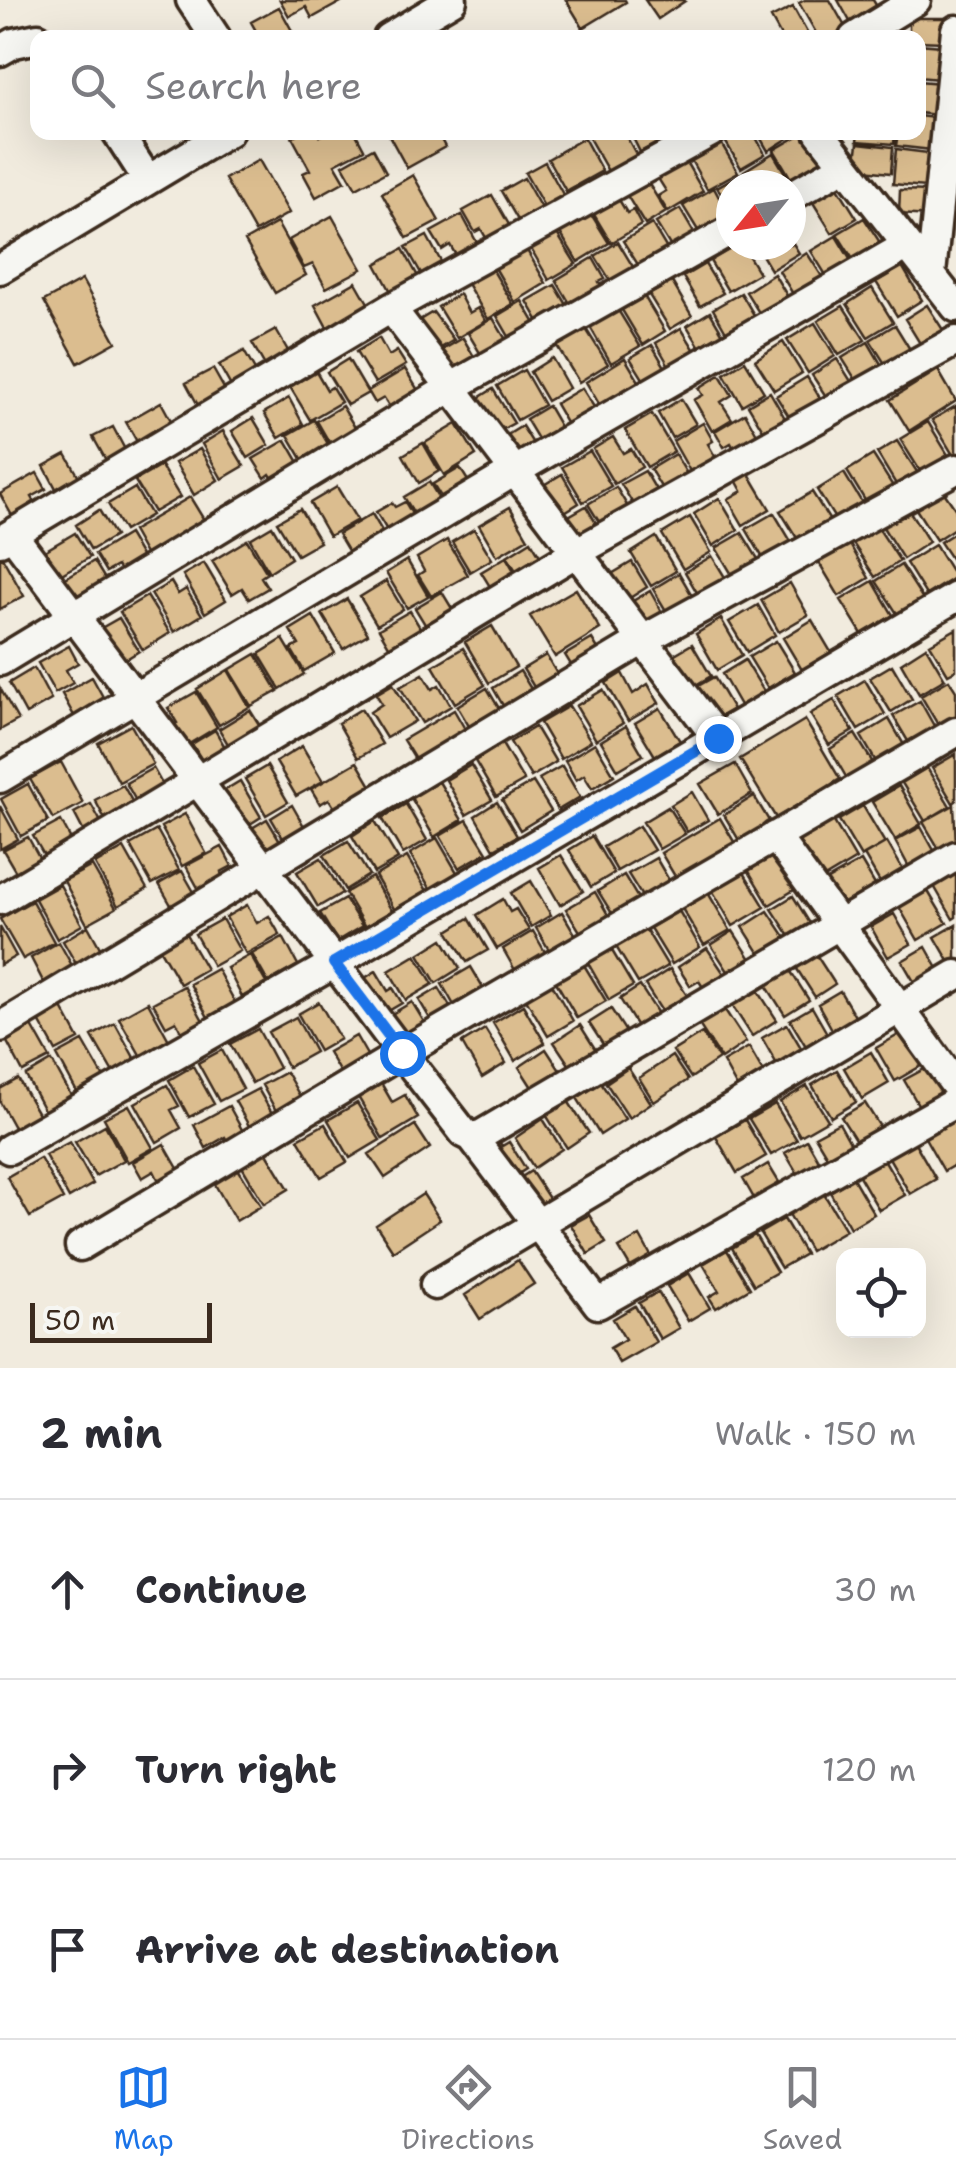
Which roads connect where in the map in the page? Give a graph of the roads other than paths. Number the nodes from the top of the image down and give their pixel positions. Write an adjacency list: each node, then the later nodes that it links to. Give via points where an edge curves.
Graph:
1 (191, 0): 4 (street)
2 (452, 0): 5 (street)
3 (916, 0): 6 (street)
4 (211, 30)
5 (401, 30)
6 (867, 30)
7 (956, 30): 20 (street)
8 (30, 40): 9 (street)
9 (0, 52)
10 (122, 140): 15 (street)
11 (215, 140): 15 (street)
12 (696, 140): 22 (street)
13 (826, 140): 14 (street)
14 (844, 166): 16 (street); 18 (street)
15 (148, 180): 19 (street)
16 (806, 188)
17 (716, 238): 24 (street)
18 (906, 246): 20 (street); 26 (street)
19 (0, 269)
20 (930, 274): 21 (street)
21 (956, 306)
22 (391, 308): 24 (street); 27 (street)
23 (956, 341): 28 (street)
24 (452, 387): 26 (street); 30 (street)
25 (956, 468): 31 (street)
26 (515, 471): 28 (street); 33 (street)
27 (6, 538): 30 (street)
28 (577, 552): 31 (street); 37 (street)
29 (956, 597): 35 (street)
30 (74, 615): 32 (street); 33 (street)
31 (643, 640): 35 (street); 40 (street)
32 (0, 661)
33 (134, 696): 36 (street); 37 (street)
34 (956, 732): 38 (street)
35 (718, 738): 43 (street)
36 (0, 778)
37 (199, 782): 40 (street); 41 (street)
38 (775, 836): 42 (street); 47 (street)
39 (956, 856): 42 (street)
40 (264, 868): 43 (street); 46 (street)
41 (0, 900)
42 (838, 926): 45 (street); 50 (street)
43 (334, 963): 47 (street); 51 (street)
44 (956, 974): 45 (street)
45 (899, 1009): 48 (street); 52 (street)
46 (0, 1027)
47 (402, 1053): 50 (street); 53 (street)
48 (956, 1086)
49 (956, 1102): 52 (street, via 598,1304)
50 (472, 1138): 52 (street)
51 (10, 1149)
52 (535, 1225): 54 (street)
53 (80, 1246)
54 (435, 1284)

